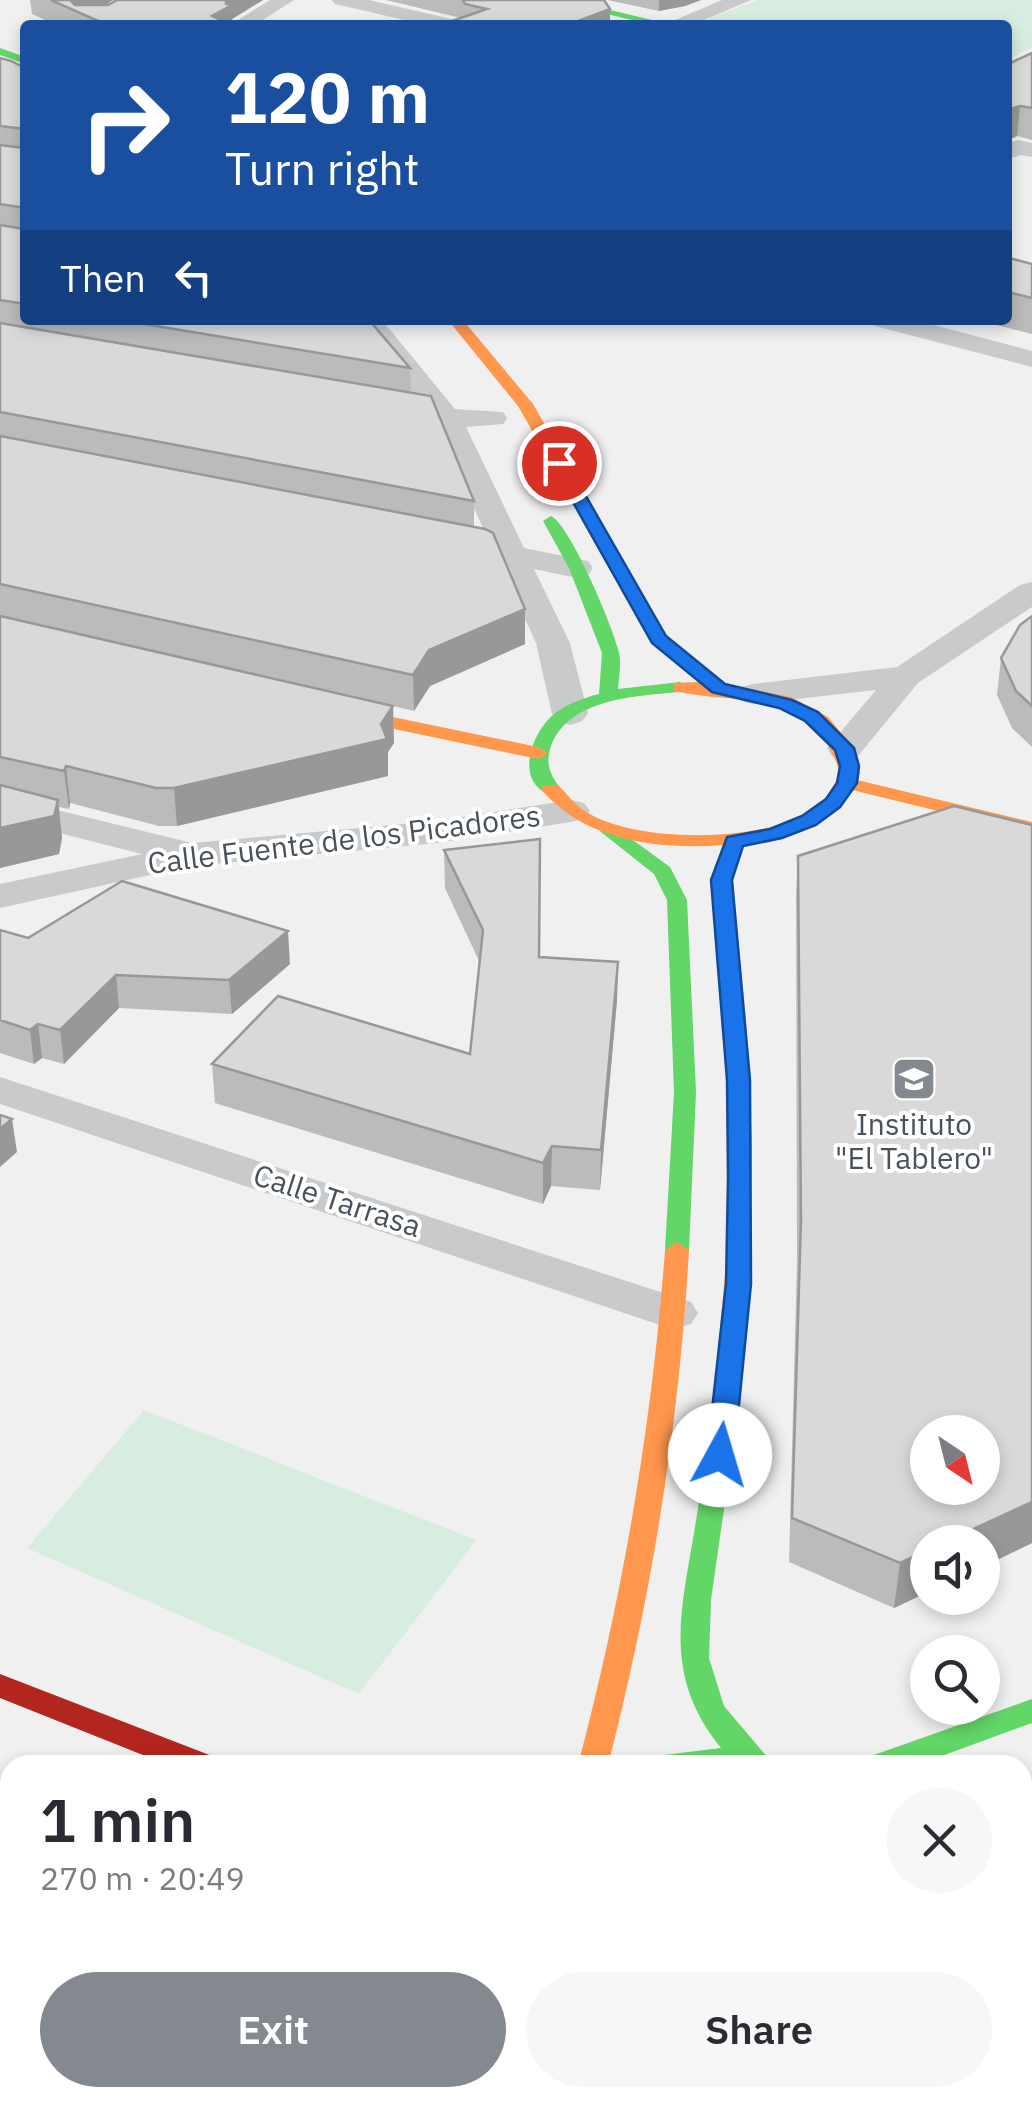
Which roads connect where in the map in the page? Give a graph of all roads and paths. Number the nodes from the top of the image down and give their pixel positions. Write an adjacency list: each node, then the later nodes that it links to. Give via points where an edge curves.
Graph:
1 (284, 0): 5 (street)
2 (342, 0): 6 (street)
3 (553, 0): 7 (main road)
4 (740, 0): 8 (street)
5 (249, 20)
6 (431, 20)
7 (647, 20)
8 (685, 20)
9 (0, 34): 10 (main road)
10 (15, 62)
11 (372, 325): 17 (street)
12 (458, 325): 25 (main road, via 524,404 658,639)
13 (903, 325): 14 (street)
14 (1032, 359)
15 (470, 390): 18 (main road)
16 (350, 402): 17 (street)
17 (446, 418): 18 (street); 21 (street)
18 (497, 426)
19 (540, 501): 22 (main road)
20 (418, 537): 21 (street)
21 (511, 555): 22 (street); 29 (street, via 554,643)
22 (577, 568): 27 (main road, via 611,653)
23 (1032, 592): 24 (street)
24 (906, 676): 26 (street); 31 (street)
25 (719, 688): 26 (main road); 27 (main road)
26 (754, 694): 31 (main road, via 812,716)
27 (608, 698): 29 (main road)
28 (298, 704): 30 (main road)
29 (570, 714): 30 (main road, via 548,732)
30 (538, 753): 33 (main road, via 538,773)
31 (846, 766): 35 (main road); 36 (main road, via 833,803 809,820)
32 (0, 807): 37 (street)
33 (571, 811): 34 (main road); 37 (street, Calle Fuente de los Picadores, via 436,832)
34 (608, 828): 36 (main road, via 653,839); 40 (main road, via 663,871 677,900 685,1092)
35 (1030, 828)
36 (734, 842): 45 (main road, via 722,900 739,1080 738,1284 720,1455 690,1630 700,1694 715,1724)
37 (191, 855): 38 (street, Calle Fuente de los Picadores)
38 (0, 896)
39 (0, 1090): 40 (street, Calle Tarrasa)
40 (674, 1313): 44 (main road, via 660,1448)
41 (0, 1686): 43 (main road)
42 (1025, 1714): 46 (main road); 47 (main road)
43 (176, 1755)
44 (596, 1755)
45 (748, 1755)
46 (910, 1755)
47 (984, 1755)

